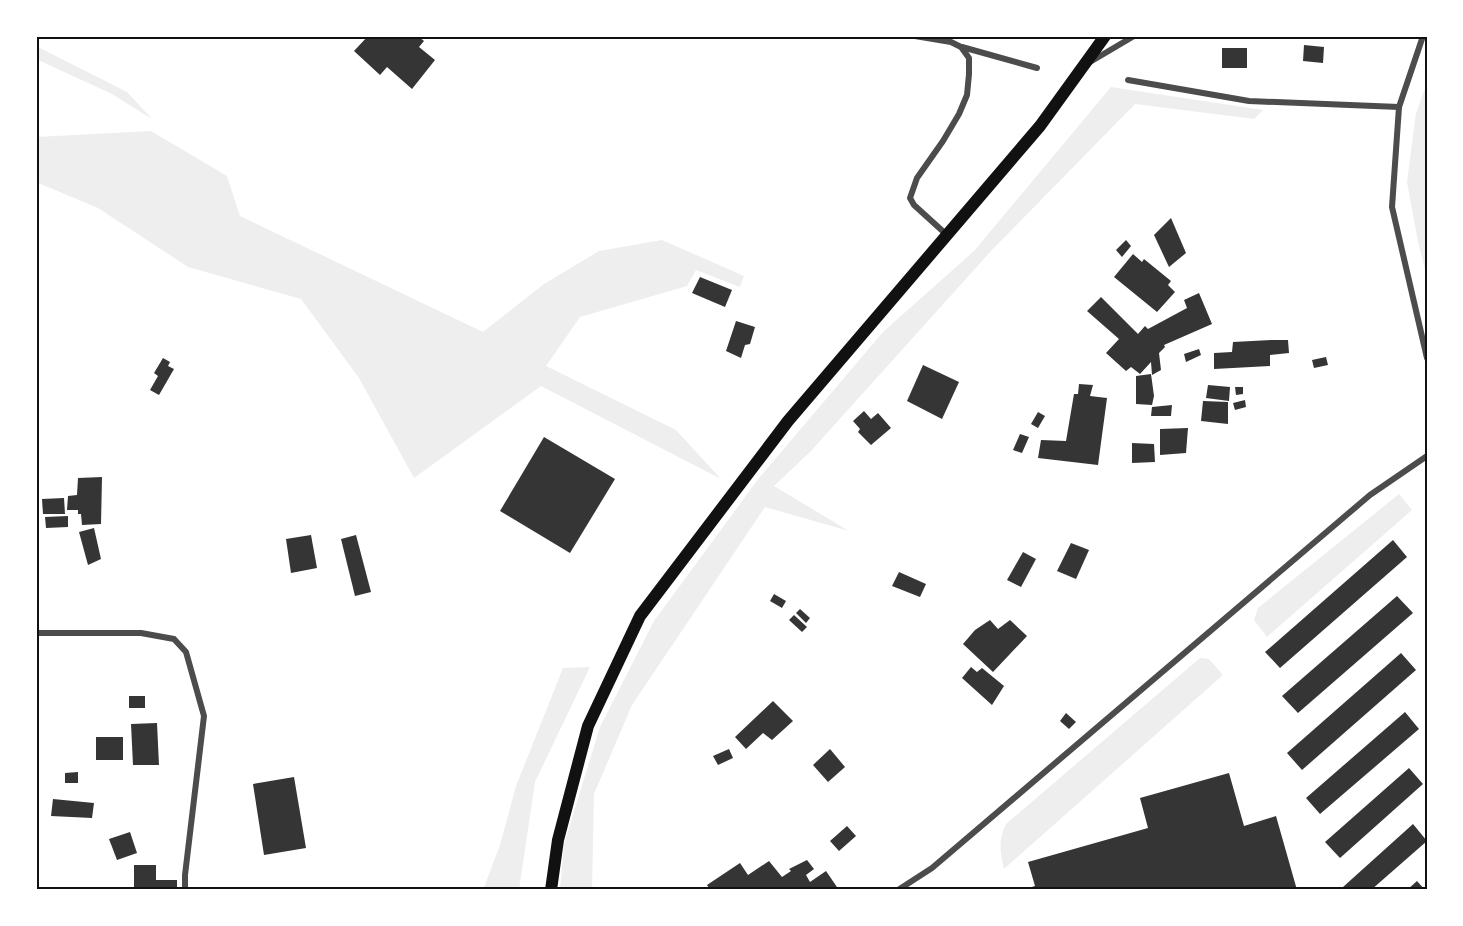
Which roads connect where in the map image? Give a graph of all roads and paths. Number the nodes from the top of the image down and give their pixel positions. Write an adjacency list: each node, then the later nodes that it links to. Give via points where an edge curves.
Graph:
1 (915, 36): 5 (street)
2 (1105, 36): 6 (main road)
3 (1134, 36): 6 (street)
4 (1423, 36): 9 (street)
5 (961, 47): 7 (street); 10 (street, via 969,58 967,95 943,141 917,178 910,198)
6 (1084, 65): 10 (main road, via 1040,126)
7 (1037, 68)
8 (1128, 80): 9 (street, via 1249,100)
9 (1399, 107): 11 (street, via 1392,207)
10 (947, 235): 15 (main road, via 788,421 640,616 588,726 558,840)
11 (1427, 358)
12 (1427, 456): 16 (street, via 1370,495 932,868)
13 (36, 633): 14 (street, via 141,633 174,639 186,652 204,716)
14 (185, 890)
15 (551, 890)
16 (898, 890)

